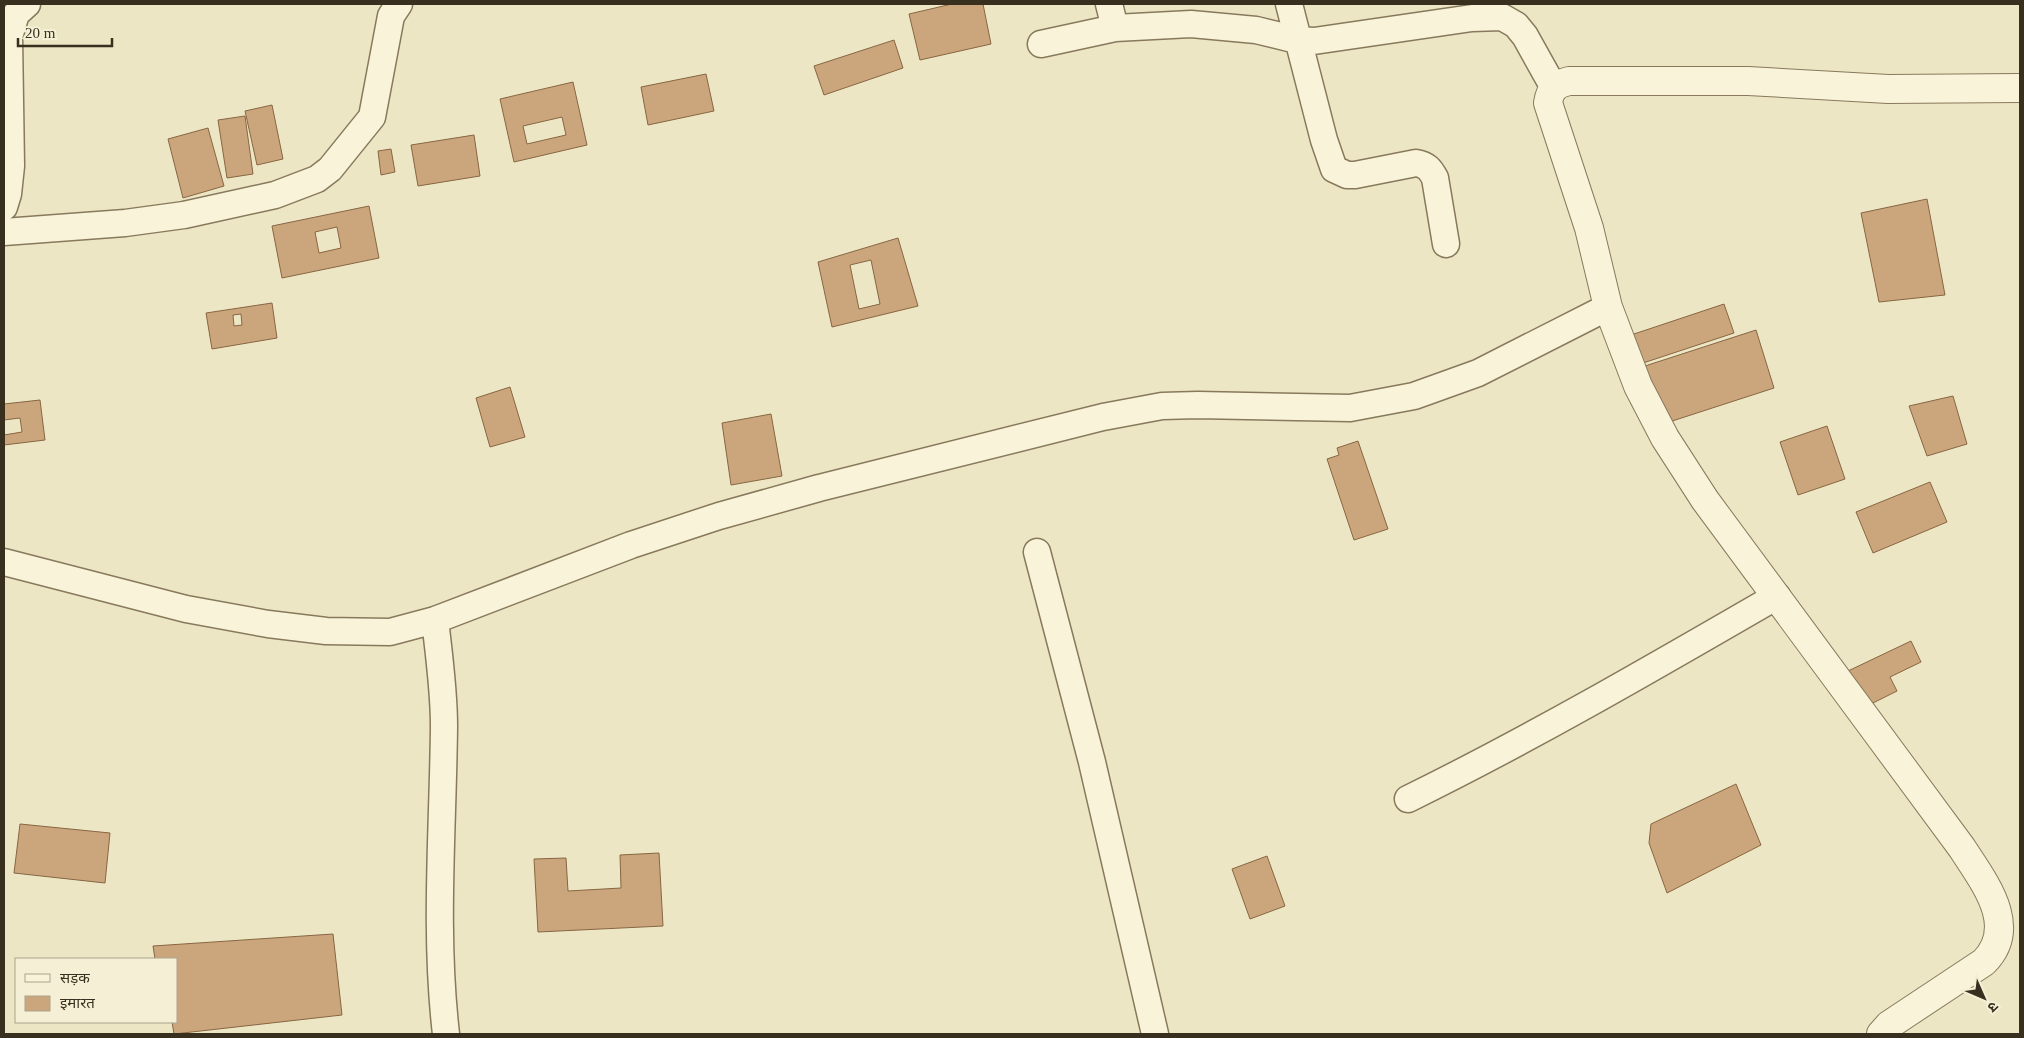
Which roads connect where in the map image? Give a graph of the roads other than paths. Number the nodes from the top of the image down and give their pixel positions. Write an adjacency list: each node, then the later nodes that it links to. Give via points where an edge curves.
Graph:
1 (27, 4): 9 (street, via 16,14 9,37 11,166)
2 (399, 4): 10 (street, via 391,16 372,117 330,169 317,179 275,195 184,215)
3 (1289, 4): 5 (street)
4 (1112, 16): 5 (street, via 1256,30); 6 (street)
5 (1296, 40): 7 (street, via 1327,40 1472,18 1502,17 1516,24 1525,36); 11 (street, via 1334,169 1347,175 1416,163 1425,165 1435,178)
6 (1041, 44)
7 (1554, 88): 8 (street, via 1569,81 1708,80 1888,89); 12 (street, via 1548,103 1590,228)
8 (2020, 88)
9 (4, 207)
10 (4, 232)
11 (1446, 244)
12 (1608, 307): 15 (street, via 1638,386 1665,438 1704,500); 16 (street, via 1478,373 1414,396 1350,408 1162,406 1103,417 719,516 622,548)
13 (1037, 552): 19 (street, via 1092,762)
14 (4, 562): 16 (street, via 186,609 268,624 326,631 390,632)
15 (1777, 596): 17 (street, via 1622,686); 20 (street, via 1962,848 1985,884 1996,909 2000,929 1994,952 1984,962 1889,1025)
16 (436, 620): 18 (street, via 444,724 439,915)
17 (1408, 799)
18 (446, 1034)
19 (1155, 1034)
20 (1881, 1034)

